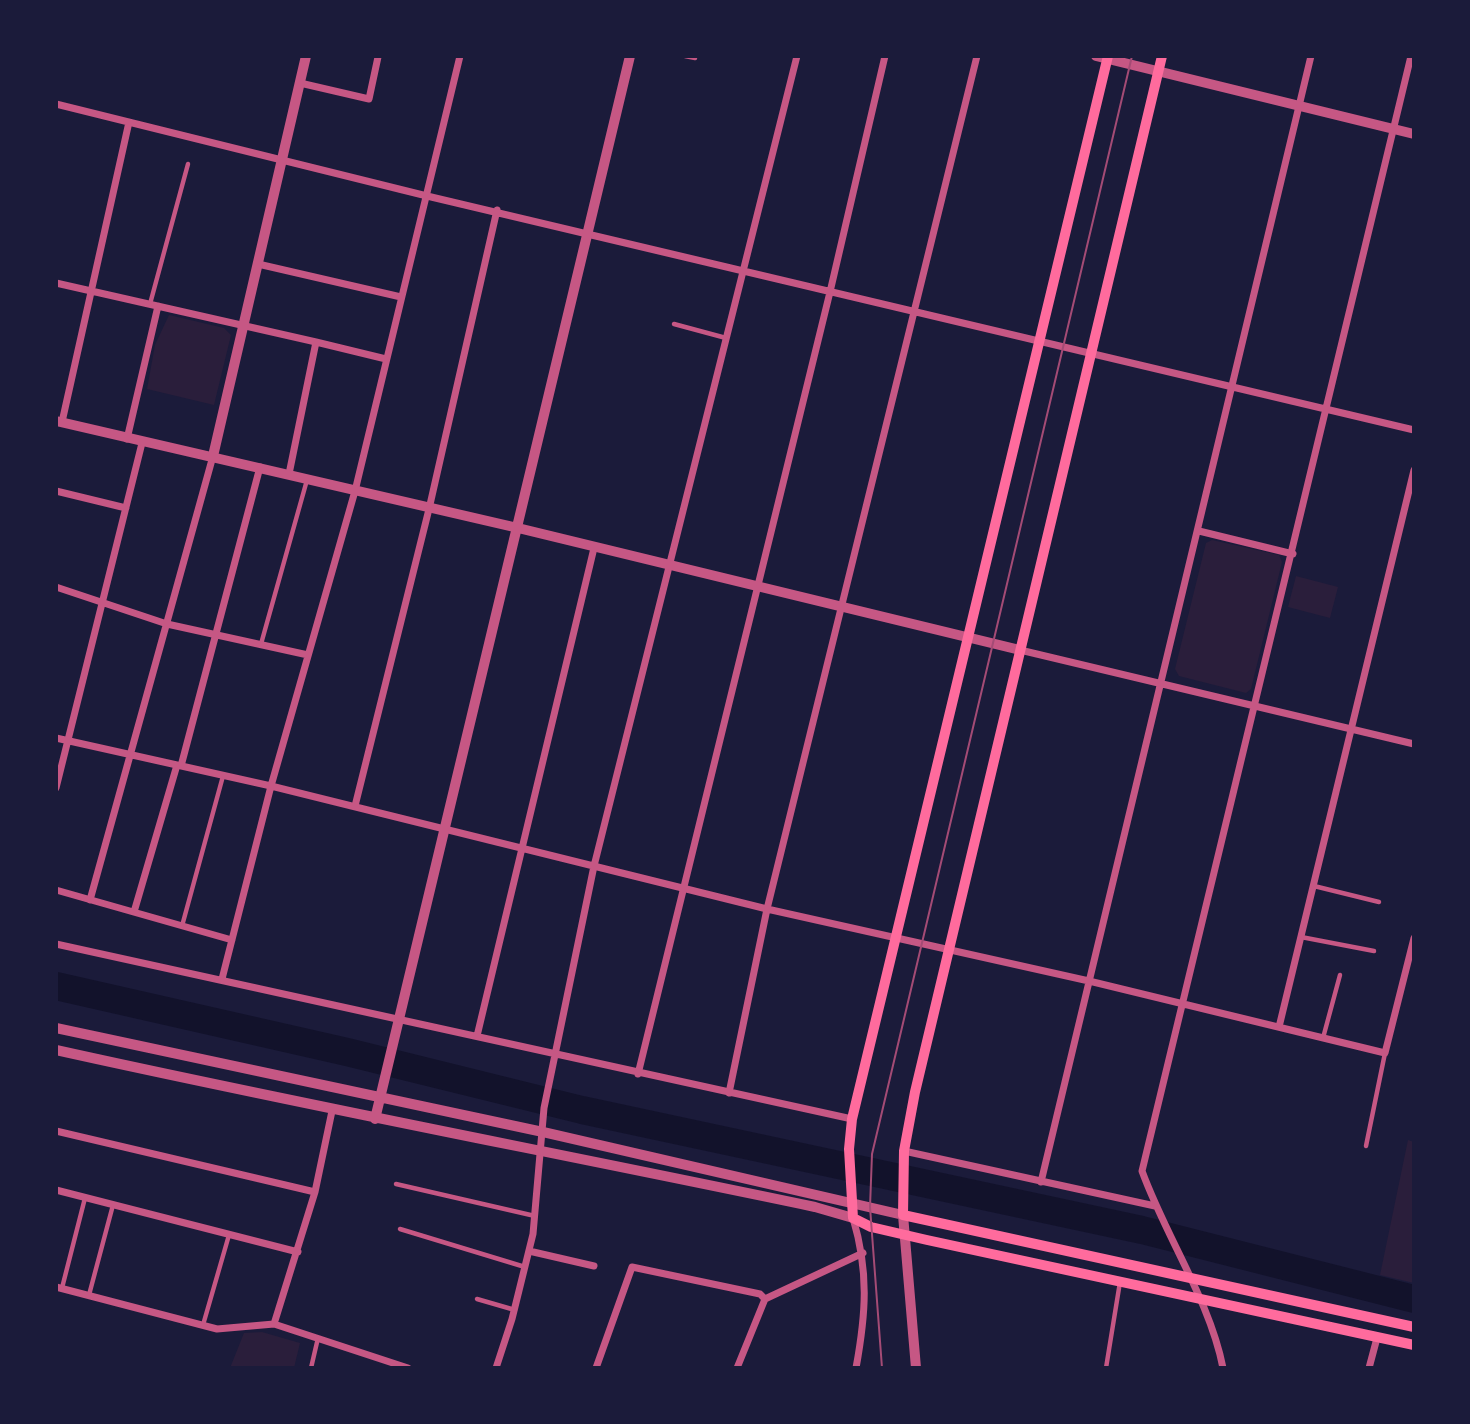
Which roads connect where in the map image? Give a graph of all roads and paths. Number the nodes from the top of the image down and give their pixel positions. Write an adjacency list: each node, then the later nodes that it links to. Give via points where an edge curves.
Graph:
1 (306, 56): 15 (street)
2 (460, 56): 23 (street)
3 (630, 56): 25 (street)
4 (685, 56): 13 (lane)
5 (797, 56): 27 (street)
6 (885, 56): 30 (street)
7 (977, 56): 33 (street)
8 (1162, 56): 14 (main road)
9 (1311, 56): 17 (street)
10 (1410, 56): 19 (street)
11 (378, 57): 15 (street, via 369,99)
12 (1104, 57): 14 (street); 37 (main road)
13 (695, 58)
14 (1158, 71): 17 (street); 39 (main road)
15 (300, 83): 21 (street)
16 (56, 104): 18 (street)
17 (1299, 106): 19 (street); 41 (street)
18 (129, 122): 21 (street); 29 (street)
19 (1392, 129): 20 (street); 42 (street)
20 (1414, 134)
21 (281, 160): 23 (street); 26 (street)
22 (188, 164): 32 (lane)
23 (427, 196): 24 (street); 31 (street)
24 (497, 210): 25 (street); 55 (street)
25 (587, 232): 27 (street); 56 (street)
26 (258, 264): 31 (street); 35 (street)
27 (743, 270): 30 (street); 36 (street)
28 (56, 283): 29 (street)
29 (89, 291): 32 (street); 43 (street)
30 (830, 292): 33 (street); 62 (street)
31 (401, 297): 40 (street)
32 (154, 305): 35 (street); 45 (street)
33 (914, 310): 37 (street); 64 (street)
34 (674, 324): 36 (lane)
35 (245, 325): 38 (street); 47 (street)
36 (726, 338): 60 (street)
37 (1040, 341): 39 (street); 67 (main road)
38 (316, 342): 40 (street); 50 (street)
39 (1090, 354): 41 (street); 69 (main road)
40 (386, 359): 53 (street)
41 (1233, 388): 42 (street); 57 (street)
42 (1326, 409): 44 (street); 59 (street)
43 (59, 421): 45 (street)
44 (1414, 430)
45 (127, 439): 46 (street)
46 (142, 443): 47 (street); 54 (street)
47 (213, 456): 48 (street); 65 (street)
48 (260, 467): 50 (street); 66 (street)
49 (1414, 470): 73 (street)
50 (289, 474): 51 (street)
51 (307, 479): 53 (street); 68 (lane)
52 (56, 491): 54 (street)
53 (355, 491): 55 (street); 70 (street)
54 (126, 508): 63 (street)
55 (429, 509): 56 (street); 82 (street)
56 (518, 528): 58 (street); 83 (street)
57 (1199, 531): 59 (street); 71 (street)
58 (594, 548): 60 (street); 84 (street)
59 (1293, 555): 72 (street)
60 (671, 566): 62 (street); 85 (street)
61 (56, 587): 63 (street)
62 (757, 588): 64 (street); 87 (street)
63 (102, 603): 65 (street); 75 (street)
64 (842, 608): 67 (street); 91 (street)
65 (167, 624): 66 (street); 77 (street)
66 (217, 635): 68 (street); 78 (street)
67 (968, 637): 69 (street); 94 (main road)
68 (261, 644): 70 (street)
69 (1020, 650): 71 (street); 99 (main road)
70 (308, 655): 80 (street)
71 (1163, 683): 72 (street); 103 (street)
72 (1254, 705): 73 (street); 104 (street)
73 (1352, 729): 76 (street); 86 (street)
74 (56, 738): 75 (street)
75 (66, 741): 77 (street); 81 (street)
76 (1414, 744)
77 (132, 755): 78 (street); 89 (street)
78 (179, 765): 79 (street); 92 (street)
79 (223, 775): 80 (street); 93 (lane)
80 (271, 786): 82 (street); 97 (street)
81 (56, 788)
82 (355, 806): 83 (street)
83 (445, 828): 84 (street); 105 (street)
84 (521, 848): 85 (street); 108 (street)
85 (594, 866): 87 (street); 111 (street)
86 (1314, 886): 90 (lane); 95 (street)
87 (683, 888): 91 (street); 113 (street)
88 (56, 890): 89 (street)
89 (90, 900): 92 (street)
90 (1379, 902)
91 (767, 909): 94 (street); 114 (street)
92 (134, 912): 93 (street)
93 (182, 926): 97 (street)
94 (897, 936): 99 (street); 118 (main road)
95 (1301, 937): 100 (lane); 106 (street)
96 (1414, 937): 112 (street)
97 (232, 940): 102 (street)
98 (56, 944): 102 (street)
99 (951, 949): 103 (street); 123 (main road)
100 (1374, 951)
101 (1340, 975): 109 (lane)
102 (222, 979): 105 (street)
103 (1089, 981): 104 (street); 124 (street)
104 (1184, 1004): 106 (street); 131 (street, via 1142,1171)
105 (399, 1018): 108 (street); 115 (street)
106 (1279, 1027): 109 (street)
107 (56, 1028): 115 (street)
108 (477, 1036): 111 (street)
109 (1323, 1038): 112 (street)
110 (56, 1050): 116 (street)
111 (555, 1054): 113 (street); 120 (street)
112 (1385, 1054): 121 (lane)
113 (638, 1073): 114 (street)
114 (729, 1093): 118 (street)
115 (380, 1098): 117 (street); 120 (street)
116 (332, 1111): 117 (street); 127 (street)
117 (375, 1119): 122 (street)
118 (852, 1119): 129 (main road)
119 (56, 1130): 127 (street)
120 (543, 1132): 122 (street); 129 (street)
121 (1366, 1146)
122 (542, 1150): 133 (street); 134 (street)
123 (904, 1156): 124 (street); 132 (main road)
124 (1041, 1182): 131 (street)
125 (396, 1184): 133 (lane)
126 (56, 1190): 128 (street)
127 (315, 1192): 139 (street)
128 (85, 1197): 130 (street); 145 (lane)
129 (850, 1200): 132 (street); 134 (main road)
130 (113, 1205): 136 (street); 146 (lane)
131 (1155, 1206): 143 (street)
132 (904, 1215): 137 (street); 143 (main road)
133 (535, 1216): 138 (street)
134 (853, 1218): 137 (main road); 140 (street)
135 (400, 1229): 142 (lane)
136 (229, 1234): 139 (street); 152 (lane)
137 (905, 1235): 144 (main road); 163 (street)
138 (529, 1251): 141 (street); 142 (street)
139 (298, 1252): 151 (street)
140 (863, 1253): 148 (street); 162 (street, via 865,1318)
141 (594, 1266)
142 (525, 1267): 150 (street)
143 (1189, 1276): 149 (street); 153 (main road)
144 (1120, 1281): 149 (main road); 164 (lane)
145 (59, 1287): 146 (street)
146 (89, 1296): 152 (street)
147 (477, 1299): 150 (lane)
148 (765, 1299): 160 (street, via 760,1294 632,1268); 161 (street)
149 (1202, 1299): 155 (main road); 165 (street)
150 (514, 1310): 159 (street)
151 (274, 1324): 152 (street, via 217,1329); 154 (street)
152 (203, 1325)
153 (1414, 1327)
154 (318, 1338): 157 (lane); 158 (street)
155 (1377, 1338): 156 (main road); 166 (street)
156 (1414, 1345)
157 (311, 1368)
158 (408, 1368)
159 (496, 1368)
160 (596, 1368)
161 (737, 1368)
162 (856, 1368)
163 (916, 1368)
164 (1106, 1368)
165 (1223, 1368)
166 (1369, 1368)

